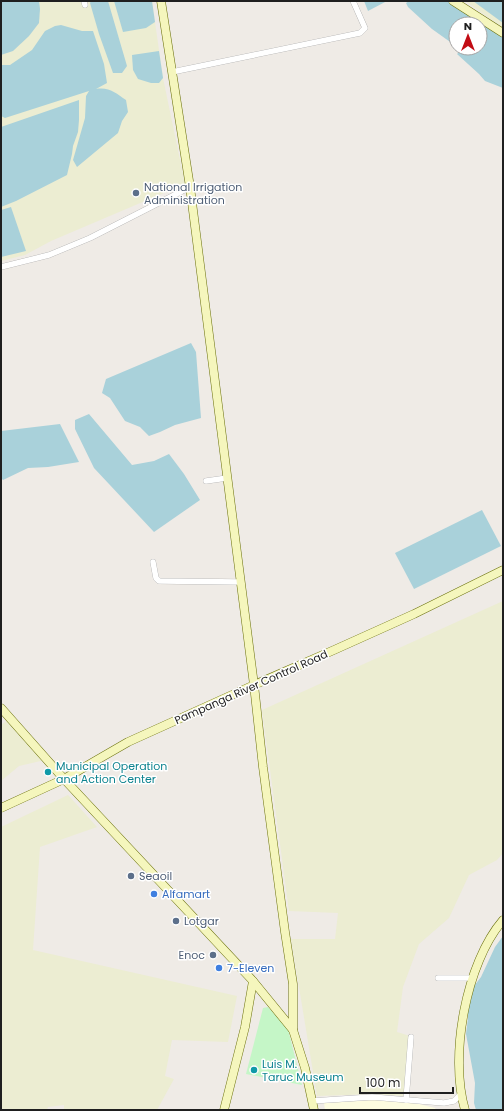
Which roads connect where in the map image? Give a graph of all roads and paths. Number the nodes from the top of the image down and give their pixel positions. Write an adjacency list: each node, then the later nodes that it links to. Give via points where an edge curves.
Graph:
1 (161, 1): 5 (street)
2 (353, 1): 5 (street, via 365,28 360,33)
3 (453, 1): 4 (street)
4 (503, 33)
5 (172, 72): 6 (street)
6 (190, 187): 7 (street, via 90,238 49,255); 8 (street)
7 (1, 267)
8 (227, 478): 9 (street); 12 (street)
9 (206, 481)
10 (153, 562): 12 (street, via 159,581)
11 (503, 570): 13 (street, Pampanga River Control Road, via 407,617)
12 (240, 582): 13 (street)
13 (254, 685): 15 (street, Pampanga River Control Road, via 128,742); 21 (street, via 293,984)
14 (1, 708): 15 (street)
15 (64, 779): 16 (street, Pampanga River Control Road); 20 (street)
16 (1, 808)
17 (503, 920): 19 (street, via 482,954)
18 (438, 978): 19 (street)
19 (472, 978): 23 (street, via 461,1027)
20 (253, 981): 21 (street); 26 (street, via 245,1027)
21 (293, 1030): 25 (street)
22 (411, 1037): 24 (street)
23 (460, 1095): 24 (street, via 444,1103); 28 (street)
24 (406, 1100): 25 (street, via 372,1097)
25 (312, 1101): 27 (street)
26 (224, 1110)
27 (314, 1110)
28 (465, 1110)

